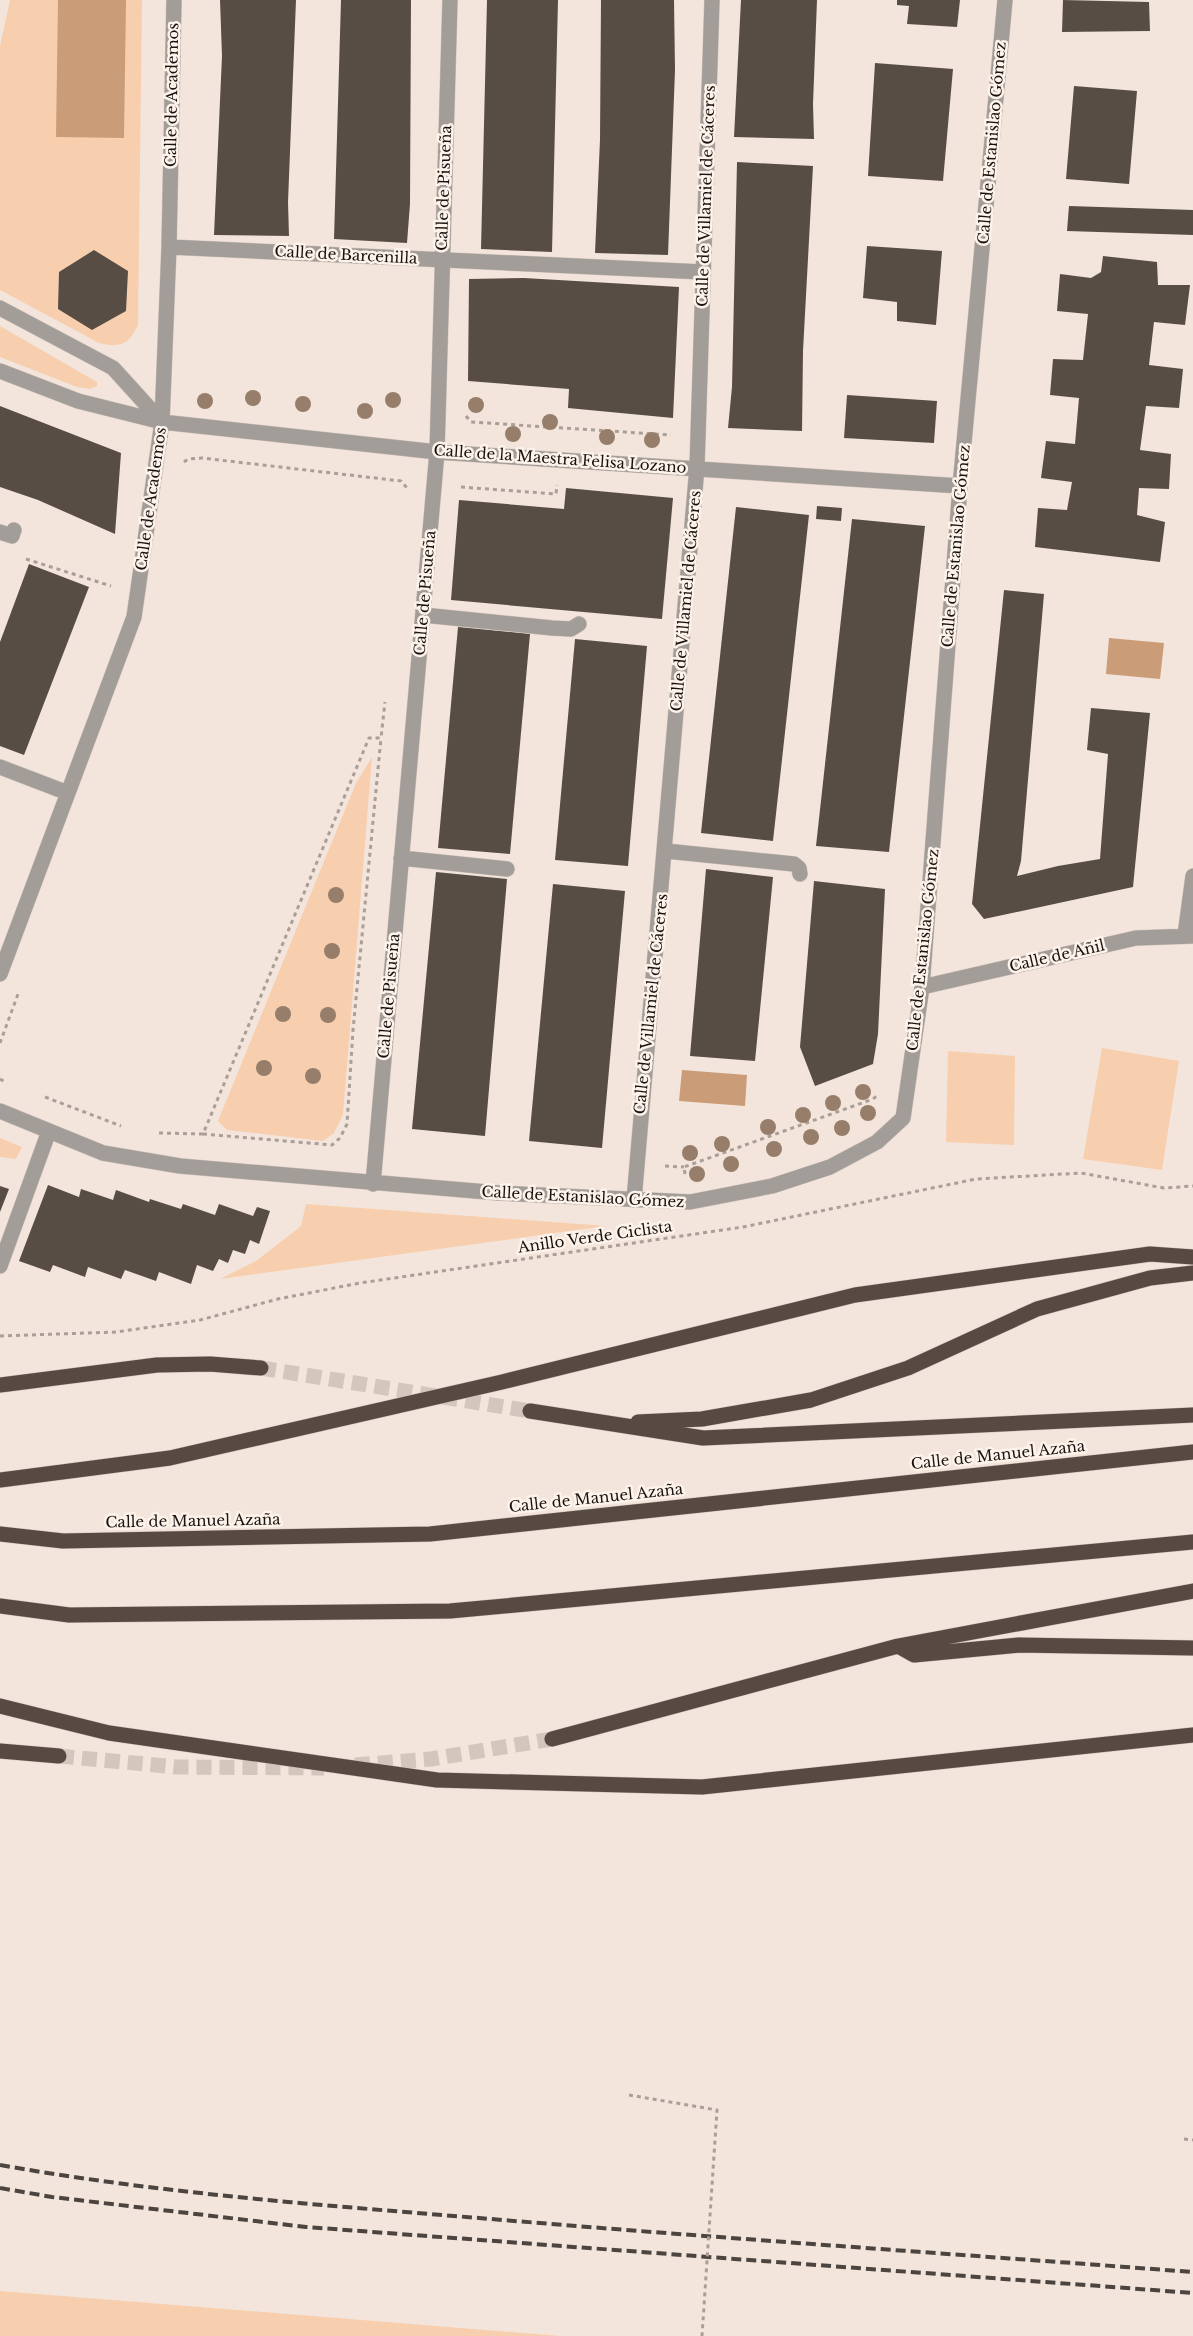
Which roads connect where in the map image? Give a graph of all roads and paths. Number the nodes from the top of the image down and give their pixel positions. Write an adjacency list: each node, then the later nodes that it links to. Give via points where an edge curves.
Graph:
1 (174, 0): 5 (street, Calle de Academos)
2 (450, 0): 6 (street, Calle de Pisueña)
3 (712, 0): 7 (street, Calle de Villamiel de Cáceres)
4 (1006, 0): 17 (street, Calle de Estanislao Gómez)
5 (169, 247): 6 (street, Calle de Barcenilla); 11 (street, Calle de Academos)
6 (443, 259): 7 (street, Calle de Barcenilla); 13 (street, Calle de Pisueña)
7 (703, 272): 15 (street, Calle de Villamiel de Cáceres)
8 (0, 308): 11 (street, via 113,368)
9 (0, 371): 11 (street, Calle de la Maestra Felisa Lozano, via 78,401)
10 (460, 410): 12 (path, via 471,422)
11 (162, 422): 13 (street, Calle de la Maestra Felisa Lozano); 27 (street, Calle de Academos, via 134,616)
12 (676, 435)
13 (437, 452): 15 (street, Calle de la Maestra Felisa Lozano); 22 (street, Calle de Pisueña)
14 (178, 466): 19 (path, via 188,459 202,458 401,481)
15 (697, 467): 17 (street, Calle de la Maestra Felisa Lozano); 28 (street, Calle de Villamiel de Cáceres)
16 (558, 480): 18 (path, via 556,494)
17 (960, 486): 36 (street, Calle de Estanislao Gómez)
18 (454, 487)
19 (408, 490)
20 (29, 561): 21 (path, via 114,587)
21 (117, 579)
22 (423, 615): 23 (street, via 552,628 571,629); 29 (street, Calle de Pisueña)
23 (579, 624)
24 (386, 700): 25 (path)
25 (381, 738): 46 (path, via 369,738); 46 (path, via 347,1124 332,1145)
26 (0, 767): 27 (street)
27 (68, 793): 34 (street, Calle de Academos)
28 (666, 851): 31 (street, via 794,864); 51 (street, Calle de Villamiel de Cáceres)
29 (401, 858): 30 (street); 49 (street, Calle de Pisueña)
30 (507, 869)
31 (800, 874)
32 (1193, 876): 33 (street)
33 (1189, 936): 36 (street, Calle de Añil, via 1136,938)
34 (0, 974)
35 (21, 986): 37 (path)
36 (922, 987): 52 (street, Calle de Estanislao Gómez, via 903,1118 877,1142 830,1167 772,1186)
37 (0, 1043)
38 (0, 1079): 39 (path)
39 (14, 1085)
40 (884, 1087): 48 (path, via 873,1099)
41 (40, 1095): 43 (path)
42 (0, 1111): 44 (street, Calle de Estanislao Gómez)
43 (127, 1128)
44 (49, 1131): 49 (street, Calle de Estanislao Gómez, via 103,1153 180,1166); 54 (street)
45 (152, 1132): 46 (path)
46 (203, 1134)
47 (660, 1164): 48 (path)
48 (684, 1167): 52 (path)
49 (373, 1184): 51 (street, Calle de Estanislao Gómez)
50 (1193, 1186): 56 (path, Anillo Verde Ciclista, via 1164,1188 1081,1174 976,1179 743,1227 360,1283 278,1299 200,1320 116,1332)
51 (634, 1200): 52 (street, Calle de Estanislao Gómez)
52 (690, 1202)
53 (1193, 1257): 63 (highway, via 1150,1254 855,1295 502,1382 170,1458)
54 (0, 1266)
55 (1193, 1273): 61 (highway, via 1150,1278 1037,1309 908,1368 811,1400 702,1419)
56 (0, 1336)
57 (261, 1368): 58 (highway, via 210,1364 157,1365)
58 (0, 1385)
59 (530, 1411): 61 (highway)
60 (1193, 1415): 61 (highway, via 703,1438)
61 (604, 1424)
62 (1193, 1452): 64 (highway, Calle de Manuel Azaña, via 430,1534 63,1540)
63 (0, 1480)
64 (0, 1534)
65 (1193, 1542): 67 (highway, via 450,1611 69,1615)
66 (1193, 1591): 68 (highway)
67 (0, 1606)
68 (898, 1646): 69 (highway, via 914,1655 1019,1645); 72 (highway)
69 (1193, 1648)
70 (0, 1706): 71 (highway, via 109,1734 437,1780 702,1787)
71 (1193, 1734)
72 (552, 1739)
73 (0, 1751): 74 (highway)
74 (59, 1756)
75 (629, 2095): 78 (path, bridge, via 717,2110)
76 (1184, 2138): 77 (path)
77 (1193, 2140)
78 (702, 2336)

